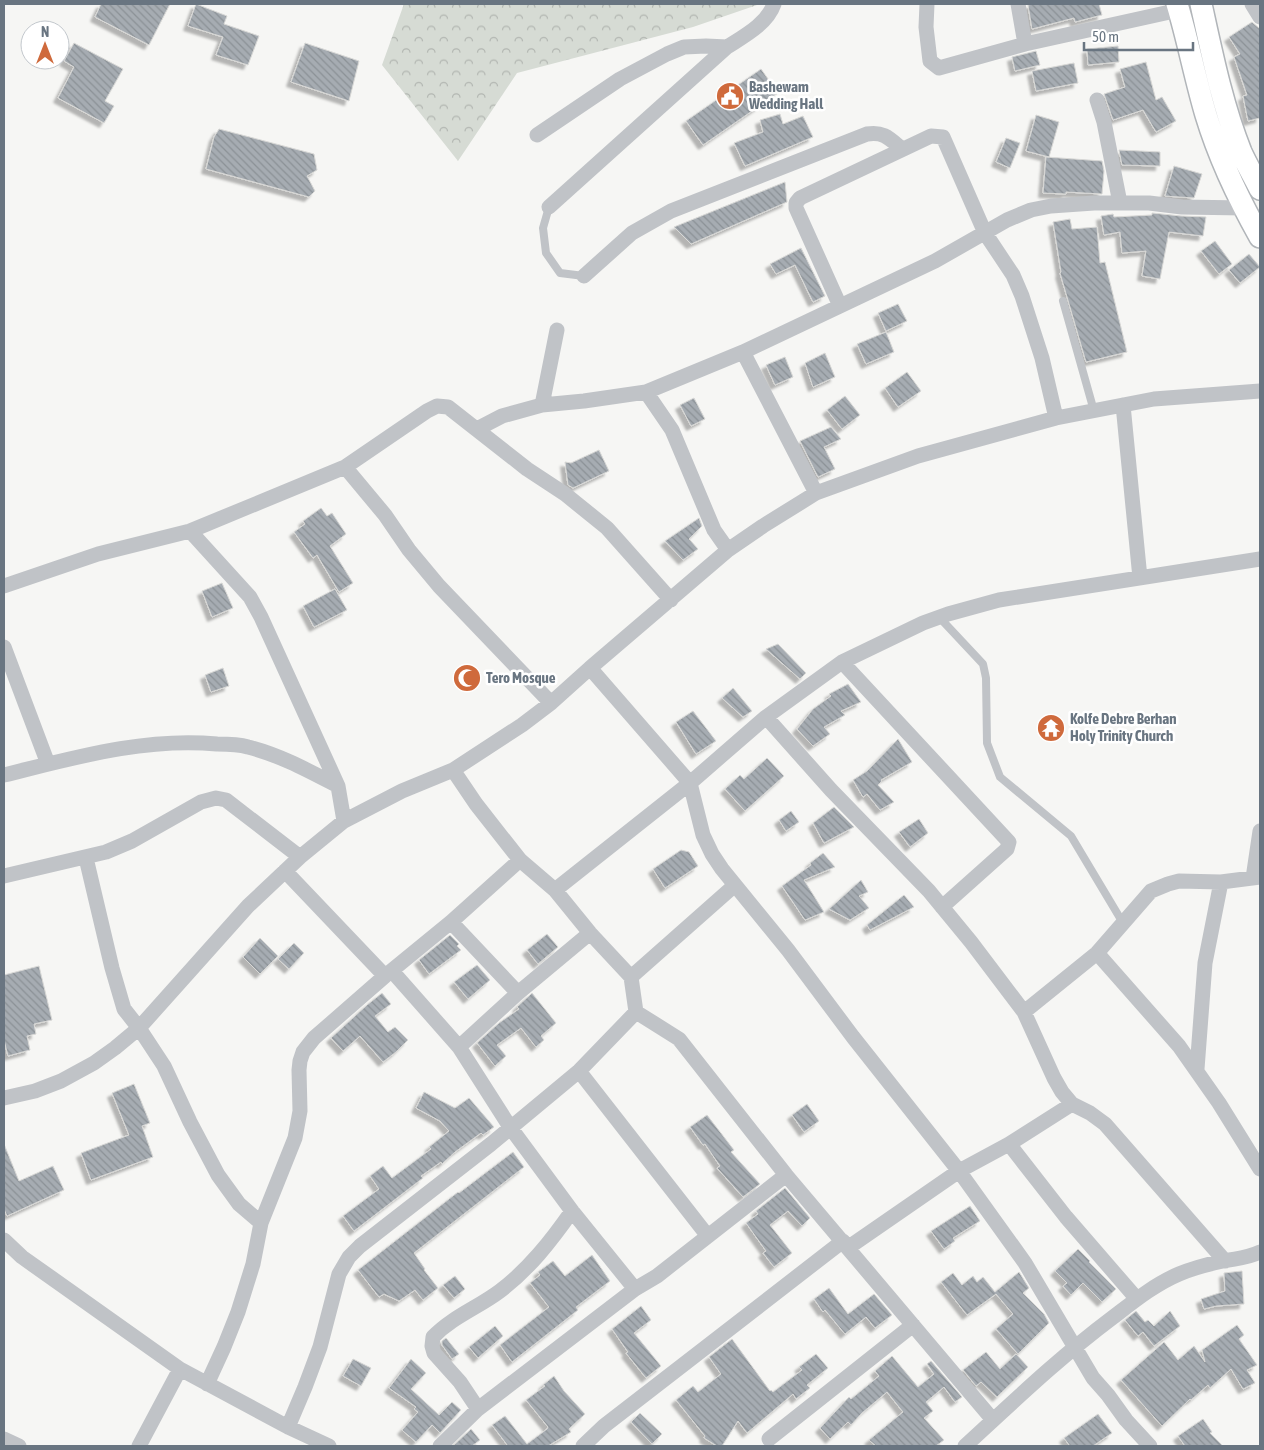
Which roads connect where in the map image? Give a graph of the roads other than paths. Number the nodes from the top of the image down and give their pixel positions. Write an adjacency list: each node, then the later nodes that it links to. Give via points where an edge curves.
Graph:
1 (774, 4): 9 (street, via 766,18)
2 (927, 4): 8 (street, via 930,61 938,68)
3 (1018, 4): 8 (street)
4 (1201, 4): 13 (main road, via 1228,116)
5 (1252, 4): 7 (street)
6 (1178, 7): 8 (street); 16 (main road, via 1207,116 1230,180)
7 (1260, 16)
8 (1025, 44)
9 (726, 47): 11 (street, via 684,48 667,54 620,79); 15 (street)
10 (1097, 100): 14 (street)
11 (537, 135)
12 (902, 149): 17 (street, via 931,136 943,137); 19 (street, via 884,135 876,132 867,134 671,211 632,233); 21 (street, via 800,198 796,203)
13 (1260, 189)
14 (1120, 203): 16 (street); 17 (street, via 1031,210)
15 (549, 207): 19 (lane, via 543,228 546,253 560,273)
16 (1244, 208): 18 (main road)
17 (985, 233): 21 (street, via 935,261); 29 (street, via 1014,275 1042,358)
18 (1260, 237)
19 (584, 276)
20 (1063, 301): 28 (lane)
21 (840, 306): 23 (street)
22 (557, 330): 27 (street)
23 (743, 352): 25 (street); 32 (street)
24 (1260, 391): 26 (street)
25 (646, 392): 27 (street); 34 (street, via 672,430 714,530)
26 (1123, 404): 28 (street); 36 (street)
27 (542, 405): 30 (street, via 502,416)
28 (1094, 411): 29 (street)
29 (1056, 418): 32 (street, via 918,456)
30 (477, 429): 31 (street, via 448,407 436,406); 38 (street, via 607,528)
31 (345, 467): 33 (street); 43 (street, via 439,586)
32 (816, 493): 34 (street)
33 (190, 531): 37 (street, via 98,554); 49 (street, via 250,597)
34 (728, 550): 38 (street)
35 (1260, 559): 36 (street)
36 (1140, 578): 39 (street, via 999,600)
37 (4, 586)
38 (671, 600): 42 (street)
39 (940, 617): 41 (street, via 923,622); 63 (lane, via 982,664 986,678 987,743 1000,777 1070,836)
40 (4, 647): 45 (street)
41 (842, 662): 44 (street); 61 (street, via 1009,842 1007,849)
42 (590, 668): 43 (street); 48 (street)
43 (551, 703): 46 (street)
44 (766, 717): 48 (street); 61 (street)
45 (48, 764): 47 (street); 49 (street, via 145,745 201,742 245,746 264,752)
46 (453, 770): 50 (street, via 402,791); 54 (street)
47 (4, 775)
48 (690, 783): 59 (street, via 703,835 712,854); 60 (street)
49 (338, 786): 50 (street)
50 (344, 821): 52 (street)
51 (1260, 831): 57 (street)
52 (300, 857): 53 (street, via 226,800 216,798 201,802 132,841); 55 (street)
53 (86, 858): 56 (street); 71 (street, via 118,994)
54 (520, 860): 60 (street); 62 (street)
55 (284, 871): 66 (street); 71 (street, via 248,906)
56 (4, 876)
57 (1256, 878): 58 (street)
58 (1221, 882): 63 (street, via 1179,882 1159,887 1146,896); 73 (street, via 1205,963)
59 (735, 885): 67 (street); 80 (street)
60 (554, 890): 64 (street)
61 (942, 907): 70 (street)
62 (451, 922): 66 (street); 68 (street)
63 (1123, 923): 65 (street)
64 (590, 933): 67 (street); 68 (street)
65 (1097, 953): 70 (street); 73 (street)
66 (388, 973): 72 (street); 83 (street, via 314,1038 303,1052 299,1070 300,1111 296,1138)
67 (631, 977): 69 (street)
68 (518, 994): 72 (street)
69 (636, 1012): 74 (street); 81 (street, via 679,1039)
70 (1024, 1012): 76 (street, via 1054,1078)
71 (139, 1028): 75 (street, via 94,1063 61,1081); 83 (street, via 164,1066 218,1175 239,1204)
72 (459, 1047): 77 (street)
73 (1197, 1069): 79 (street)
74 (579, 1071): 77 (street); 84 (street)
75 (4, 1098)
76 (1072, 1104): 78 (street); 88 (street, via 1105,1124)
77 (510, 1128): 82 (street); 97 (street, via 360,1246 346,1262 338,1274 320,1347 306,1387)
78 (1009, 1144): 80 (street); 90 (street, via 1066,1217)
79 (1260, 1169)
80 (959, 1171): 86 (street); 92 (street, via 1025,1263)
81 (786, 1175): 84 (street); 86 (street)
82 (572, 1211): 89 (street); 95 (street, via 526,1269 433,1337 434,1353 460,1382)
83 (261, 1223): 94 (street, via 253,1264 238,1312)
84 (706, 1235): 89 (street, via 657,1276)
85 (4, 1240): 93 (street, via 22,1257)
86 (846, 1244): 91 (street); 104 (street, via 604,1426)
87 (1260, 1252): 88 (street, via 1247,1258)
88 (1225, 1261): 90 (street, via 1180,1274)
89 (635, 1289): 95 (street)
90 (1137, 1299): 92 (street)
91 (913, 1325): 96 (street); 99 (street)
92 (1075, 1347): 96 (street); 106 (street, via 1093,1378)
93 (180, 1369): 94 (street); 101 (street)
94 (206, 1384): 97 (street)
95 (478, 1409): 103 (street)
96 (993, 1420): 105 (street)
97 (288, 1427): 102 (street)
98 (4, 1439): 100 (street)
99 (769, 1439)
100 (19, 1446)
101 (139, 1446)
102 (329, 1446)
103 (440, 1446)
104 (583, 1446)
105 (965, 1446)
106 (1150, 1446)

